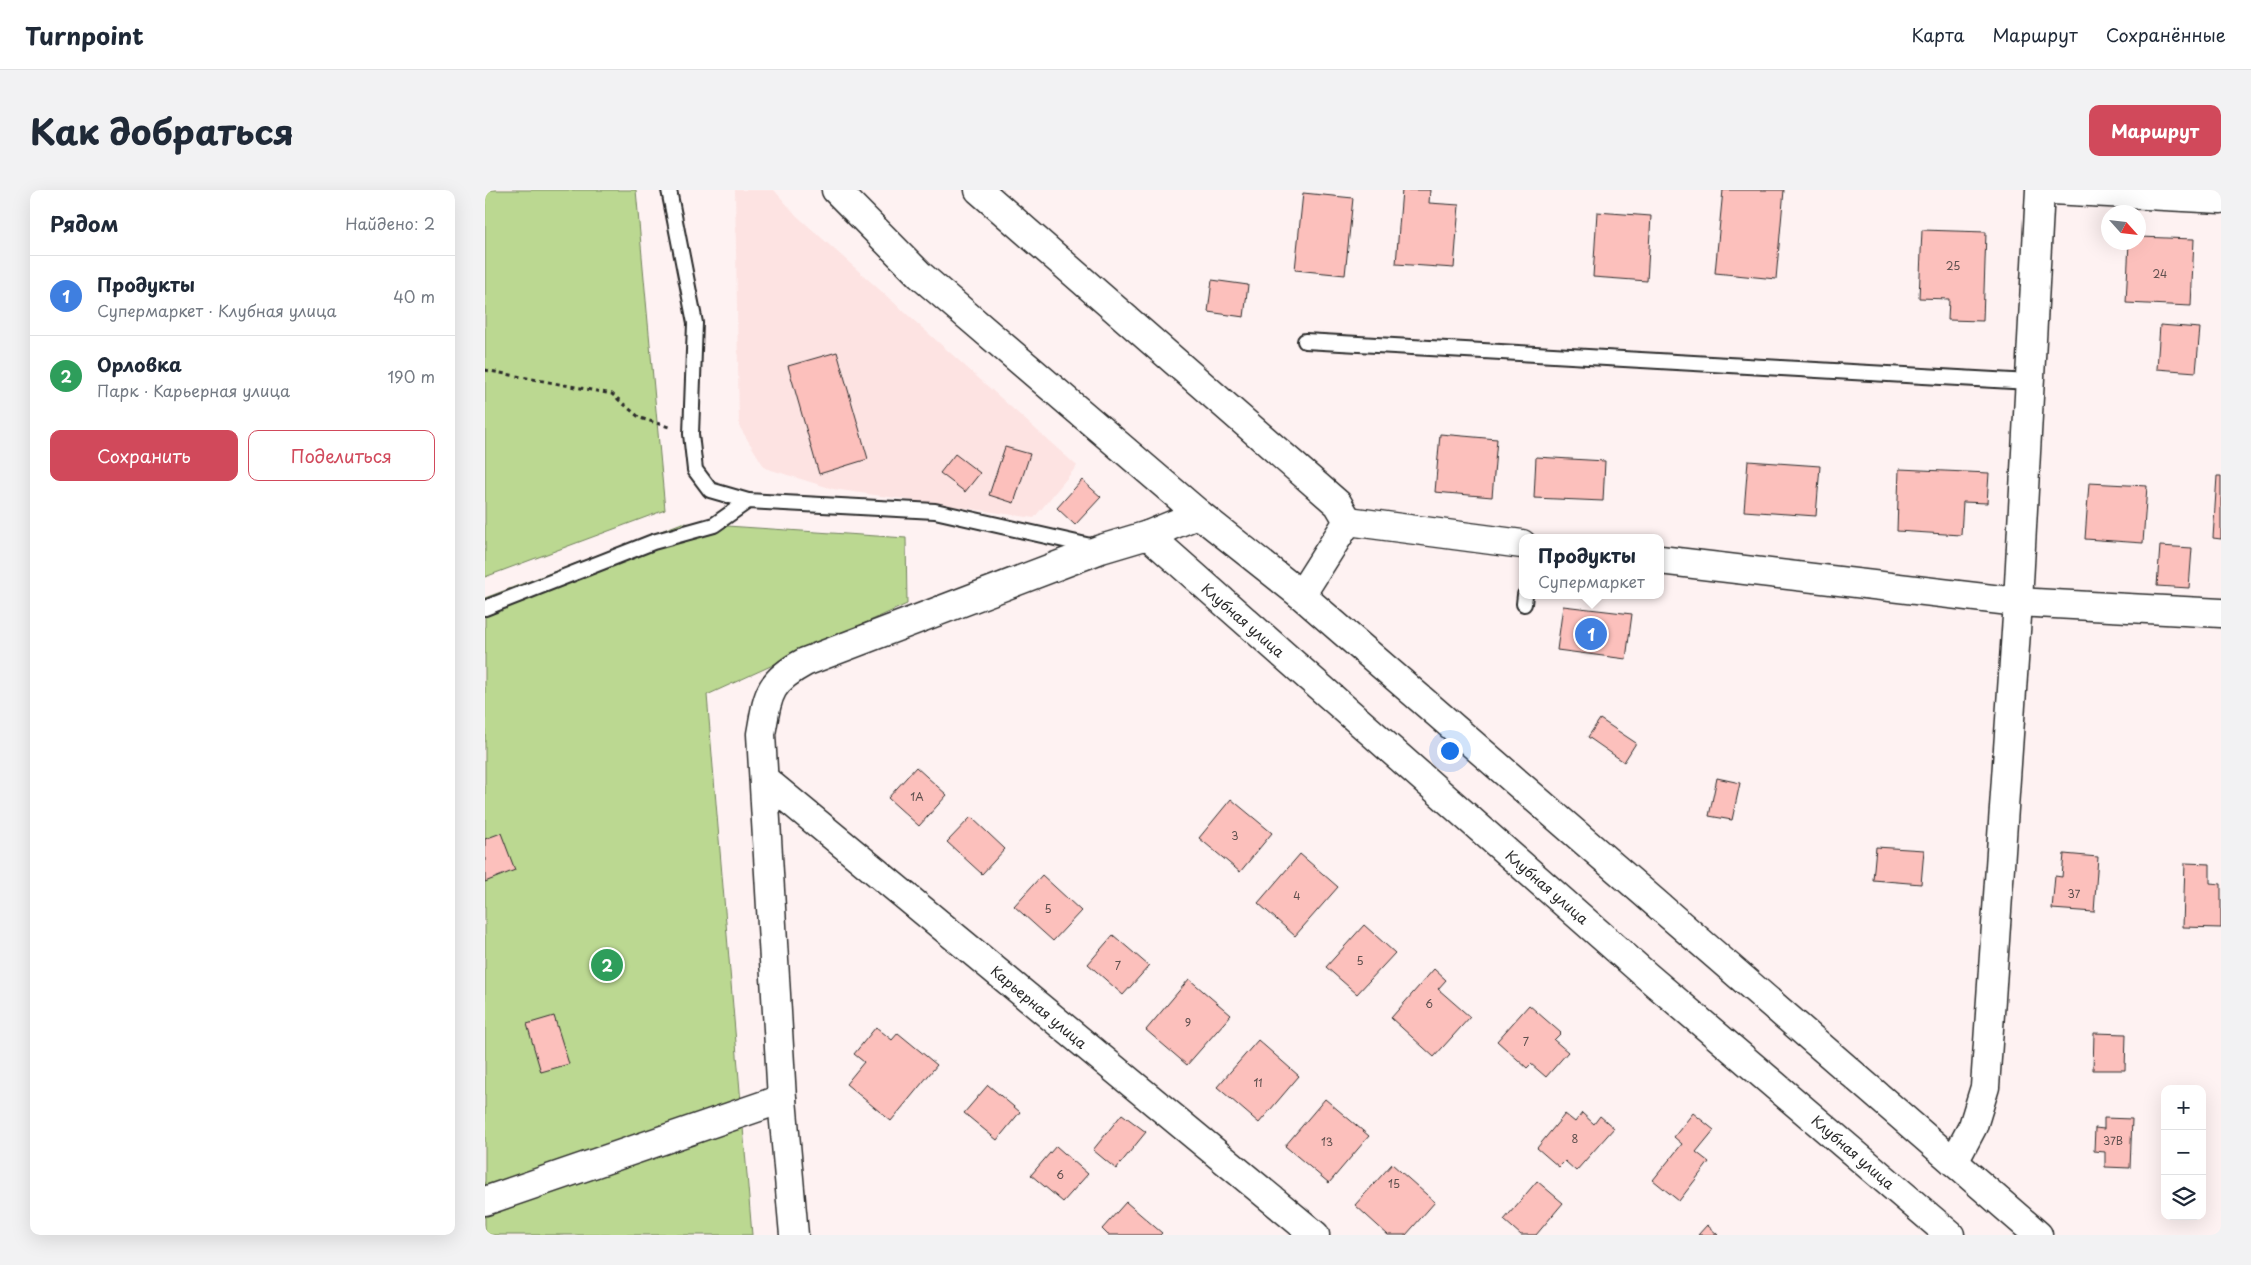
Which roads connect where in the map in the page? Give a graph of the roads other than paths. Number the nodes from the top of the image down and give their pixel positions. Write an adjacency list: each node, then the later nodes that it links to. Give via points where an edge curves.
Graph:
1 (669, 190): 9 (lane, via 695,323 691,434 695,470 710,490)
2 (836, 190): 10 (street, via 920,275)
3 (979, 190): 11 (street, via 1338,504)
4 (2040, 190): 8 (street)
5 (2052, 190): 6 (street)
6 (2221, 199)
7 (1305, 341): 8 (lane)
8 (2030, 382): 17 (street)
9 (748, 501): 14 (lane, via 935,511); 18 (lane, via 715,525 653,542)
10 (1199, 514): 12 (street); 16 (street)
11 (1348, 521): 13 (street); 16 (street)
12 (1147, 535): 14 (street); 26 (street, Клубная улица, via 1647,976)
13 (1519, 544)
14 (1101, 549): 20 (street, via 805,662 785,673 772,688 765,707 761,734)
15 (1664, 560): 17 (street)
16 (1301, 595): 22 (street)
17 (2018, 602): 19 (street); 22 (street, via 1985,1087 1973,1126)
18 (485, 608)
19 (2221, 613)
20 (764, 779): 21 (street); 25 (street, Карьерная улица)
21 (782, 1099): 23 (street); 24 (street)
22 (1954, 1162): 27 (street)
23 (485, 1201)
24 (794, 1235)
25 (1315, 1235)
26 (1950, 1235)
27 (2038, 1235)

